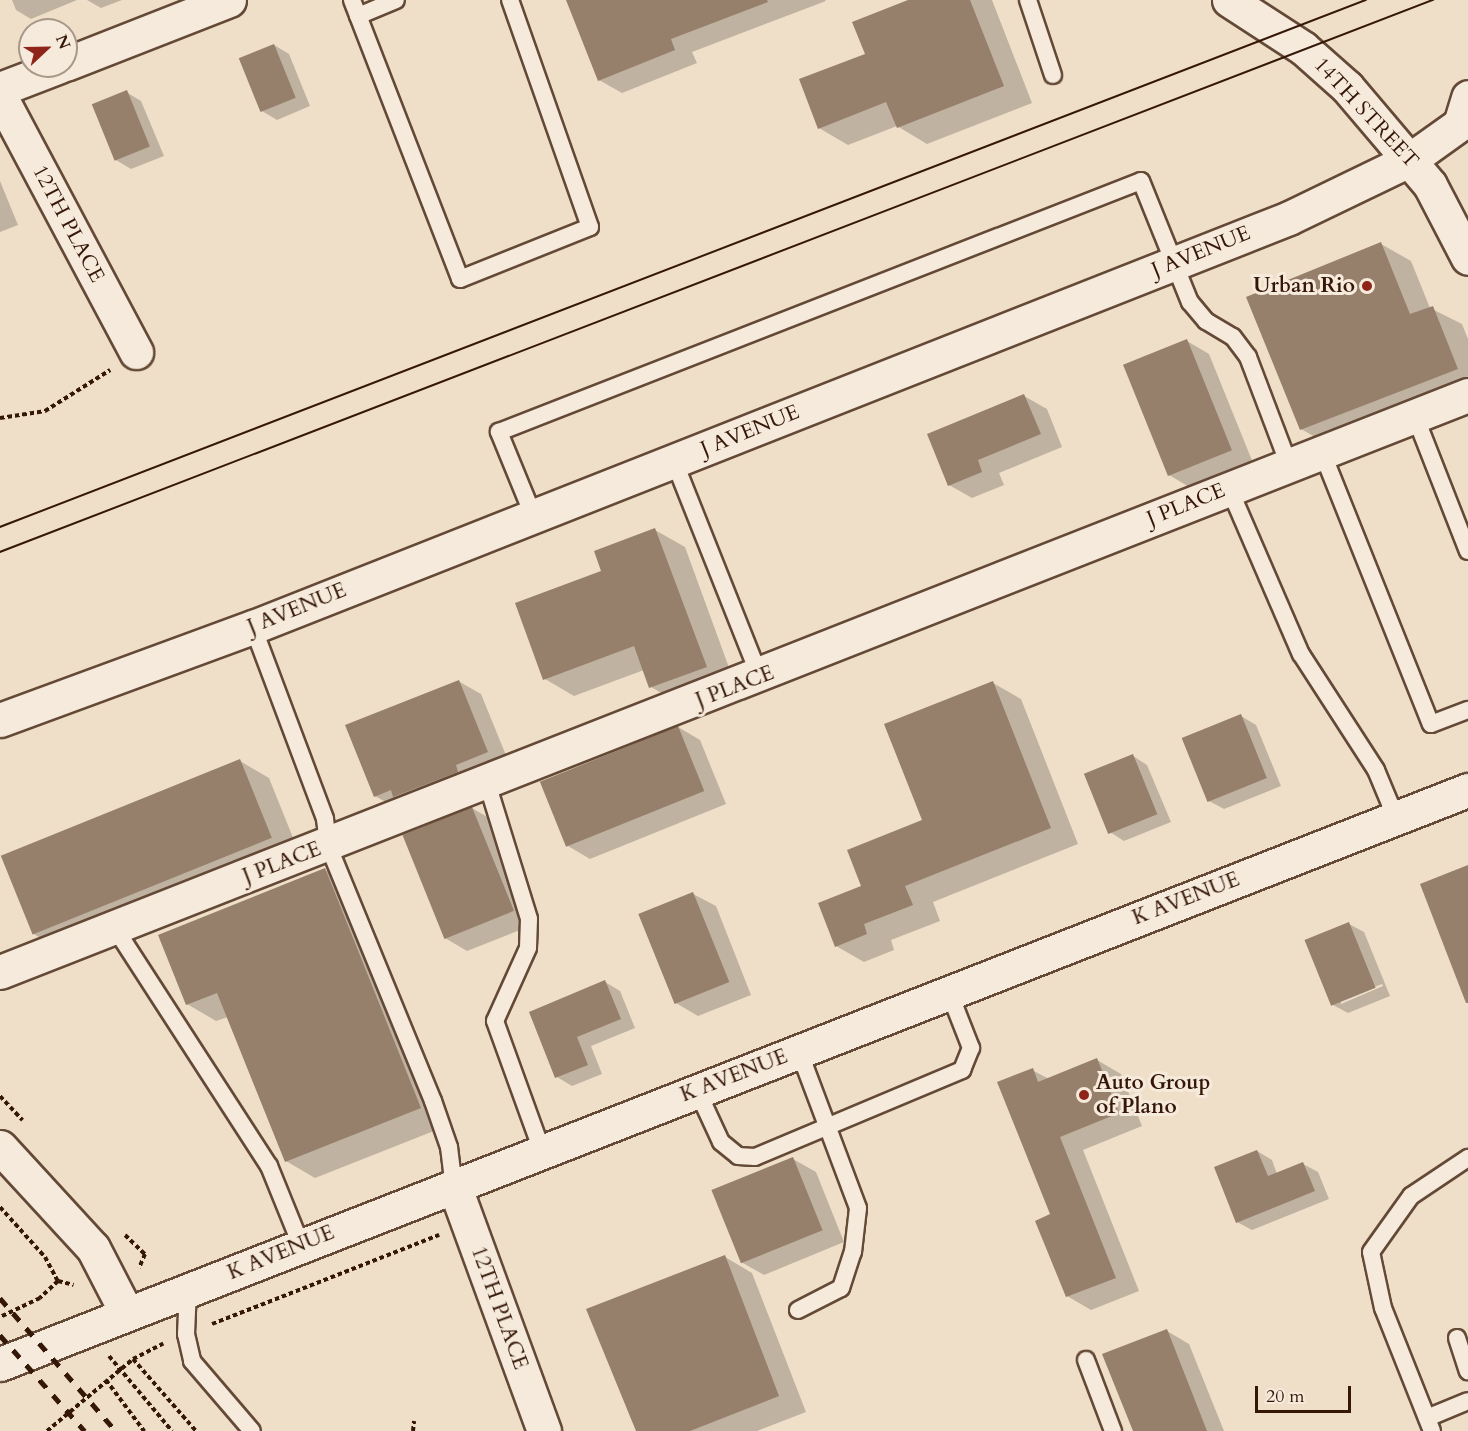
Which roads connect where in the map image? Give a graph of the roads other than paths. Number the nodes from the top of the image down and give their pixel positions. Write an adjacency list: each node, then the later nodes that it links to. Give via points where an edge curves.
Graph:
1 (229, 0): 7 (street)
2 (396, 0): 6 (lane)
3 (510, 0): 6 (lane, via 590,227 460,279)
4 (1028, 0): 8 (lane)
5 (1229, 0): 13 (street, 14TH STREET, via 1303,48 1347,87)
6 (355, 8)
7 (78, 59)
8 (1053, 75)
9 (29, 78): 10 (street)
10 (0, 89)
11 (0, 96): 16 (street, 12TH PLACE)
12 (1465, 116): 13 (street, J AVENUE)
13 (1411, 159): 14 (street, 14TH STREET, via 1447,212); 15 (street, J AVENUE, via 1289,218)
14 (1468, 258)
15 (1173, 264): 20 (street, J AVENUE); 21 (lane, via 1196,311 1233,337 1248,357); 23 (lane, via 1141,181 568,403 499,432)
16 (136, 352)
17 (1468, 395): 18 (street, J PLACE)
18 (1415, 416): 19 (street, J PLACE); 24 (lane)
19 (1322, 452): 21 (street, J PLACE); 27 (lane, via 1431,724)
20 (674, 461): 23 (street, J AVENUE); 26 (lane)
21 (1290, 465): 22 (street, J PLACE)
22 (1228, 488): 26 (street, J PLACE); 31 (lane, via 1300,654 1376,770)
23 (533, 515): 25 (street, J AVENUE)
24 (1468, 551)
25 (253, 627): 28 (street, J AVENUE); 32 (lane, via 325,819)
26 (760, 677): 29 (street, J PLACE)
27 (1468, 710)
28 (0, 720)
29 (487, 783): 32 (street, J PLACE); 40 (lane, via 530,919 528,948 495,1021)
30 (1468, 790): 31 (street, K AVENUE)
31 (1396, 818): 35 (street, K AVENUE)
32 (328, 845): 33 (street, J PLACE); 42 (lane, via 433,1101 449,1147)
33 (115, 928): 34 (street, J PLACE); 43 (lane, via 269,1166)
34 (0, 972)
35 (948, 992): 36 (street, K AVENUE); 38 (lane, via 971,1048 962,1070)
36 (799, 1051): 37 (street, K AVENUE); 38 (lane)
37 (697, 1090): 38 (lane, via 721,1142 738,1156 755,1157); 40 (street, K AVENUE)
38 (830, 1126): 45 (lane, via 858,1208 855,1243 841,1288)
39 (0, 1147): 46 (street, via 93,1248)
40 (542, 1151): 42 (street, K AVENUE)
41 (1468, 1158): 52 (lane, via 1411,1196 1371,1252 1383,1308)
42 (454, 1185): 43 (street, K AVENUE); 54 (street, 12TH PLACE)
43 (301, 1245): 44 (street, K AVENUE)
44 (188, 1290): 46 (street, K AVENUE); 53 (lane, via 186,1334 192,1361)
45 (798, 1310)
46 (127, 1314): 49 (street, K AVENUE)
47 (1457, 1338): 50 (lane)
48 (1086, 1360): 55 (lane)
49 (0, 1364)
50 (1468, 1371)
51 (1468, 1401): 52 (lane)
52 (1429, 1424)
53 (252, 1431)
54 (544, 1431)
55 (1113, 1431)

